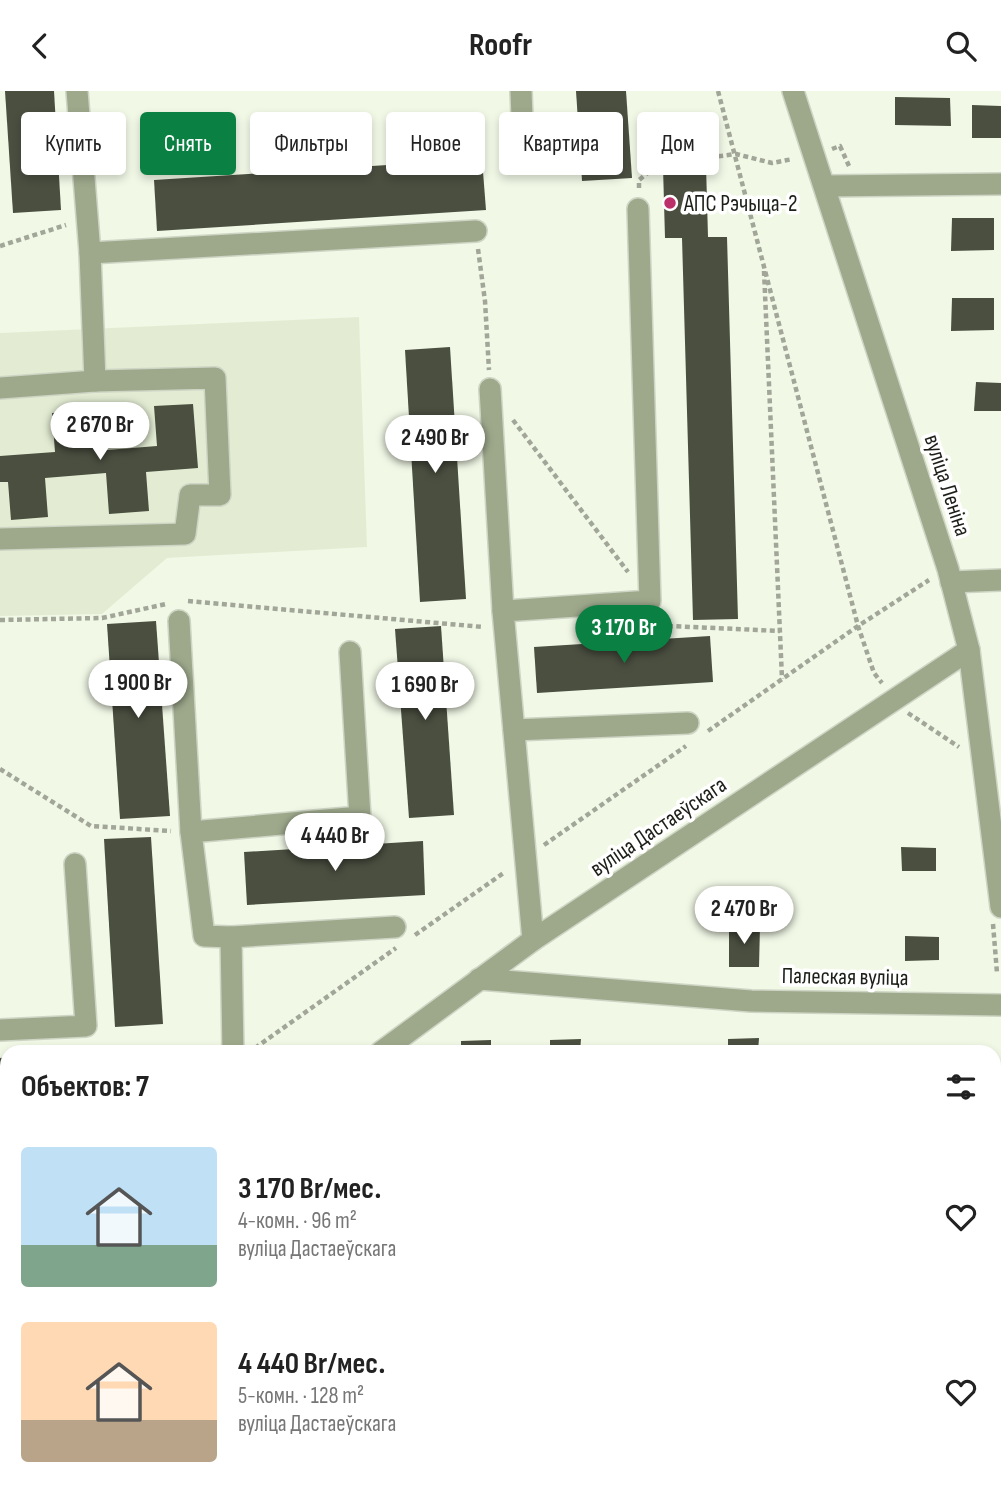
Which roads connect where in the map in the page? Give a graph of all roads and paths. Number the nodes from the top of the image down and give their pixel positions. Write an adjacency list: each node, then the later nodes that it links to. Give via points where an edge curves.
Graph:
1 (77, 91): 12 (street)
2 (521, 91): 5 (street)
3 (718, 91): 6 (path)
4 (793, 91): 7 (street, вуліца Леніна)
5 (522, 112)
6 (736, 154): 7 (path, via 772,163); 11 (path, via 658,164 639,180); 16 (path)
7 (814, 155): 9 (path, via 840,146); 10 (street, вуліца Леніна)
8 (1001, 184): 9 (street)
9 (858, 185): 10 (street)
10 (825, 186): 21 (street, вуліца Леніна)
11 (638, 209): 23 (street)
12 (86, 219): 14 (path); 15 (street)
13 (476, 231): 15 (street); 19 (path)
14 (0, 246)
15 (90, 253): 17 (street)
16 (764, 262): 27 (path); 28 (path)
17 (95, 381): 18 (street); 20 (street, via 215,378 220,495 190,495 185,534)
18 (0, 388)
19 (490, 389): 23 (path); 26 (street)
20 (0, 539)
21 (949, 575): 22 (street); 27 (path); 29 (street, вуліца Леніна)
22 (1001, 580)
23 (650, 601): 26 (street); 28 (path, via 670,626)
24 (177, 608): 25 (path, via 102,618); 26 (path); 37 (street)
25 (0, 620)
26 (504, 620): 33 (street)
27 (858, 627): 31 (path); 32 (path, via 874,673)
28 (780, 631): 31 (path)
29 (969, 650): 32 (street, вуліца Дастаеўскага); 40 (street, вуліца Леніна)
30 (350, 652): 37 (street, via 360,817)
31 (782, 680): 34 (path)
32 (896, 699): 35 (path, via 912,717); 43 (street, вуліца Дастаеўскага)
33 (514, 730): 34 (street); 38 (street)
34 (696, 732): 38 (path)
35 (966, 752)
36 (0, 769): 37 (path, via 90,826)
37 (191, 832): 41 (street, via 204,936)
38 (525, 858): 42 (path); 43 (street)
39 (75, 864): 47 (street, via 86,1026)
40 (997, 913): 44 (path)
41 (231, 937): 42 (street); 48 (street)
42 (400, 938): 49 (path)
43 (533, 940): 45 (street, вуліца Дастаеўскага)
44 (997, 973)
45 (479, 979): 46 (street, Палеская вуліца, via 751,1001); 50 (street, вуліца Дастаеўскага)
46 (1001, 1005)
47 (0, 1030)
48 (233, 1045)
49 (258, 1045)
50 (390, 1045)

